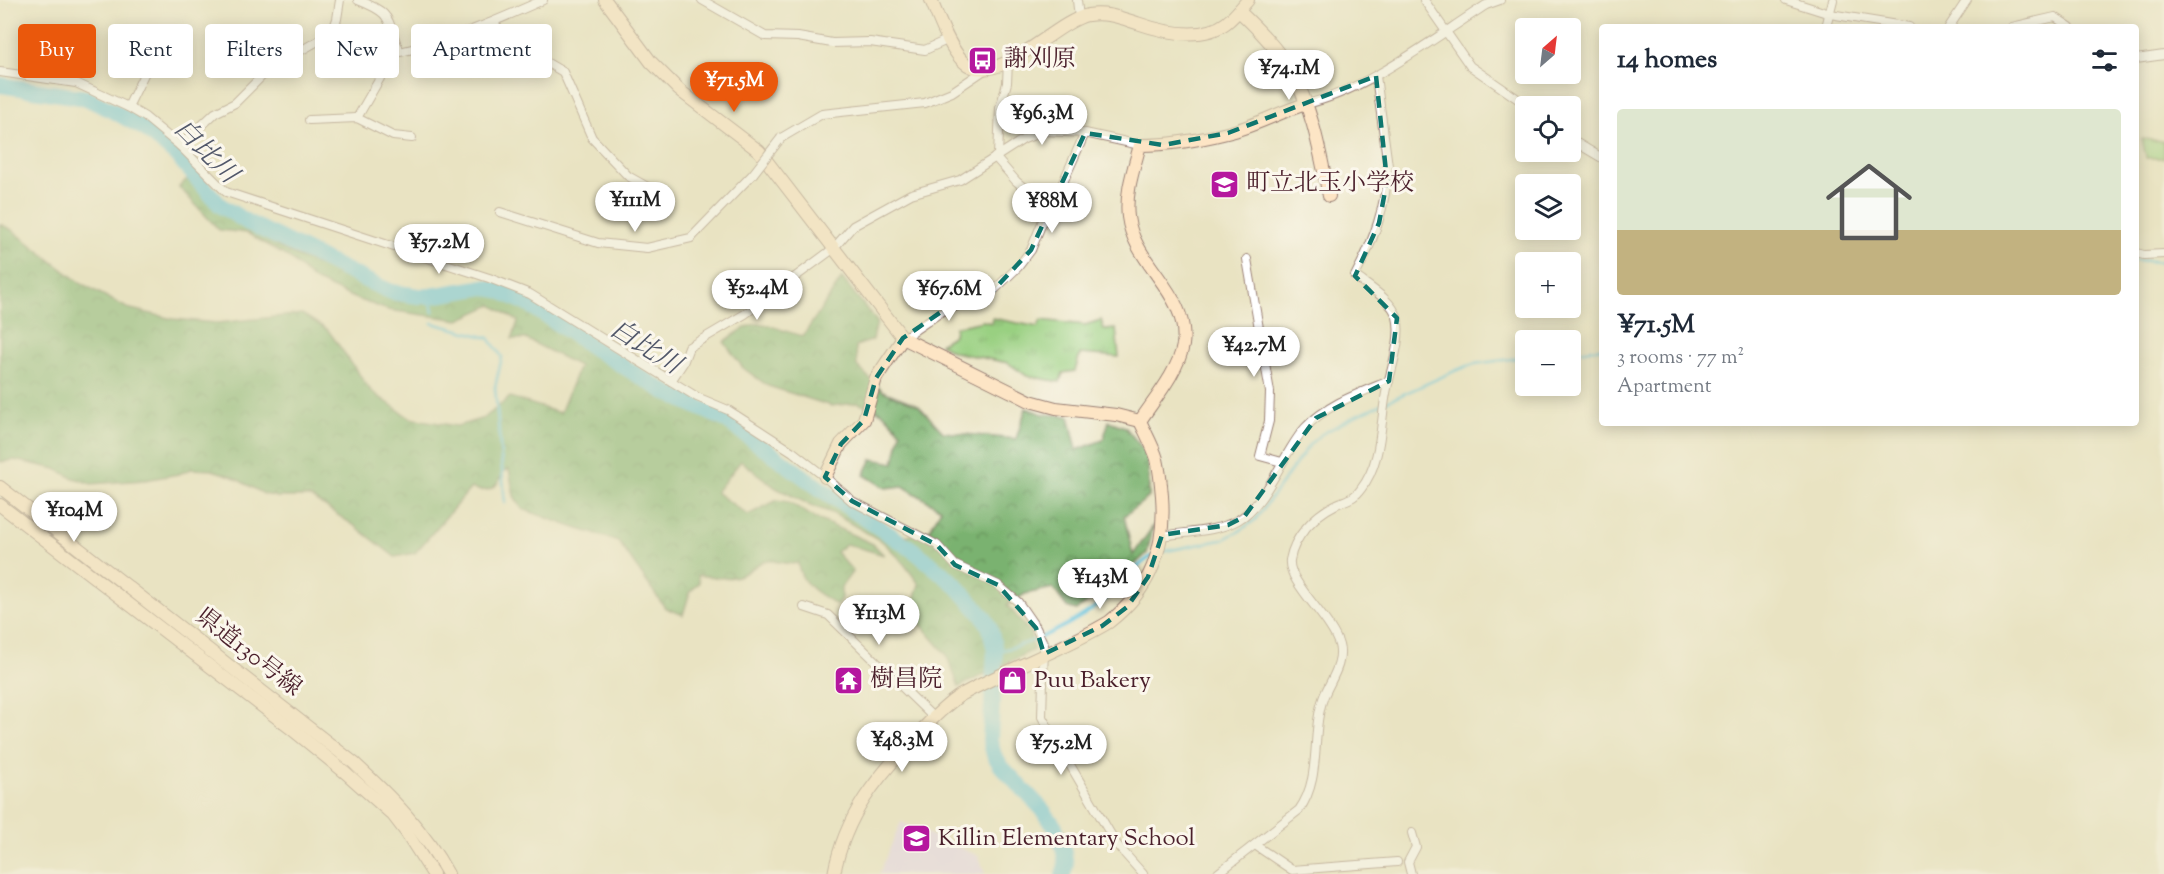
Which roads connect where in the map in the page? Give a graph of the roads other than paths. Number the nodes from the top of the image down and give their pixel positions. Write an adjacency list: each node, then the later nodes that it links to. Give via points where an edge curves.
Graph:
1 (340, 0): 44 (street, via 332,33 270,68 235,103 215,113)
2 (358, 0): 18 (street, via 379,9)
3 (543, 0): 17 (street)
4 (605, 0): 51 (street, via 651,62 672,83 759,151)
5 (702, 0): 25 (street, via 765,36 832,43 870,42 925,50)
6 (931, 0): 25 (street)
7 (1077, 0): 16 (street)
8 (1248, 0): 14 (street)
9 (1424, 0): 24 (street)
10 (1500, 0): 24 (street)
11 (1786, 0): 15 (street)
12 (1833, 0): 15 (street)
13 (1966, 0): 21 (street)
14 (1239, 10): 16 (street, via 1226,23 1200,33 1168,31 1107,14); 36 (street, via 1290,69)
15 (1830, 14): 19 (street); 20 (street)
16 (1079, 18): 29 (street)
17 (494, 22): 26 (street, via 428,46); 47 (street, via 503,37 563,72 592,138 628,176)
18 (390, 24)
19 (1827, 24)
20 (1890, 24)
21 (1951, 24)
22 (2025, 24): 23 (street, via 2055,17)
23 (2067, 24)
24 (1445, 31): 32 (street); 35 (street, via 1470,66)
25 (949, 39): 30 (street, via 962,60)
26 (399, 50)
27 (2164, 55): 28 (street)
28 (2139, 59)
29 (1008, 61): 30 (street); 45 (street)
30 (986, 69): 50 (street, bridge, via 952,92 925,103 822,114 781,138 753,174 691,238 647,248 598,243)
31 (0, 72): 37 (street, via 76,83)
32 (1376, 76): 36 (street); 57 (street, via 1387,181 1379,223 1355,276 1385,301 1397,318)
33 (142, 78): 37 (street)
34 (380, 78): 38 (street)
35 (1515, 97)
36 (1306, 104): 42 (street, via 1228,133 1163,145); 48 (street)
37 (128, 107): 44 (street)
38 (357, 118): 39 (street); 41 (street, via 393,136)
39 (309, 120)
40 (1085, 133): 42 (street); 45 (street, via 1044,131); 49 (street, via 1052,207)
41 (412, 138)
42 (1140, 145): 58 (street, via 1130,183 1128,219 1144,257 1178,307 1184,331 1180,357)
43 (1581, 145): 46 (street)
44 (180, 146): 56 (street, via 226,192 530,294)
45 (997, 156): 49 (street, via 1016,181); 51 (street, via 960,180 911,194 853,226)
46 (1599, 156)
47 (653, 190)
48 (1329, 196)
49 (1048, 208): 55 (street, via 1031,250 989,295 944,310)
50 (500, 212)
51 (833, 249): 55 (street); 56 (street, via 745,314 689,347)
52 (2139, 254): 53 (street)
53 (2164, 254)
54 (1247, 259): 59 (street, via 1270,392 1269,421 1260,456)
55 (903, 338): 58 (street, via 1030,401); 60 (street, via 876,378 864,420 841,444)
56 (670, 381): 60 (street, via 728,410)
57 (1389, 381): 59 (street, via 1316,418); 68 (street, via 1378,449 1362,489 1318,514 1290,558 1291,572 1334,631 1341,653 1323,699 1307,796 1299,810)
58 (1140, 421): 63 (street, via 1160,472)
59 (1282, 462): 63 (street, via 1244,517 1228,525)
60 (825, 477): 65 (street, via 852,501 937,545 955,565 998,585 1018,603 1036,628)
61 (0, 487): 71 (street, 県道130号線, via 354,764 401,808)
62 (0, 505): 70 (street, 県道130号線, via 346,773 393,815)
63 (1161, 539): 65 (street, via 1140,591 1118,616)
64 (804, 607): 66 (street, via 828,615)
65 (1044, 650): 66 (street, via 1006,674 959,696); 73 (street, via 1042,717 1117,845)
66 (934, 717): 72 (street, via 882,772 862,801 845,831)
67 (1413, 833): 75 (street, via 1416,847 1408,862)
68 (1255, 845): 69 (street, via 1292,870); 74 (street)
69 (1397, 862)
70 (433, 874)
71 (448, 874)
72 (834, 874)
73 (1143, 874)
74 (1217, 874)
75 (1411, 874)

